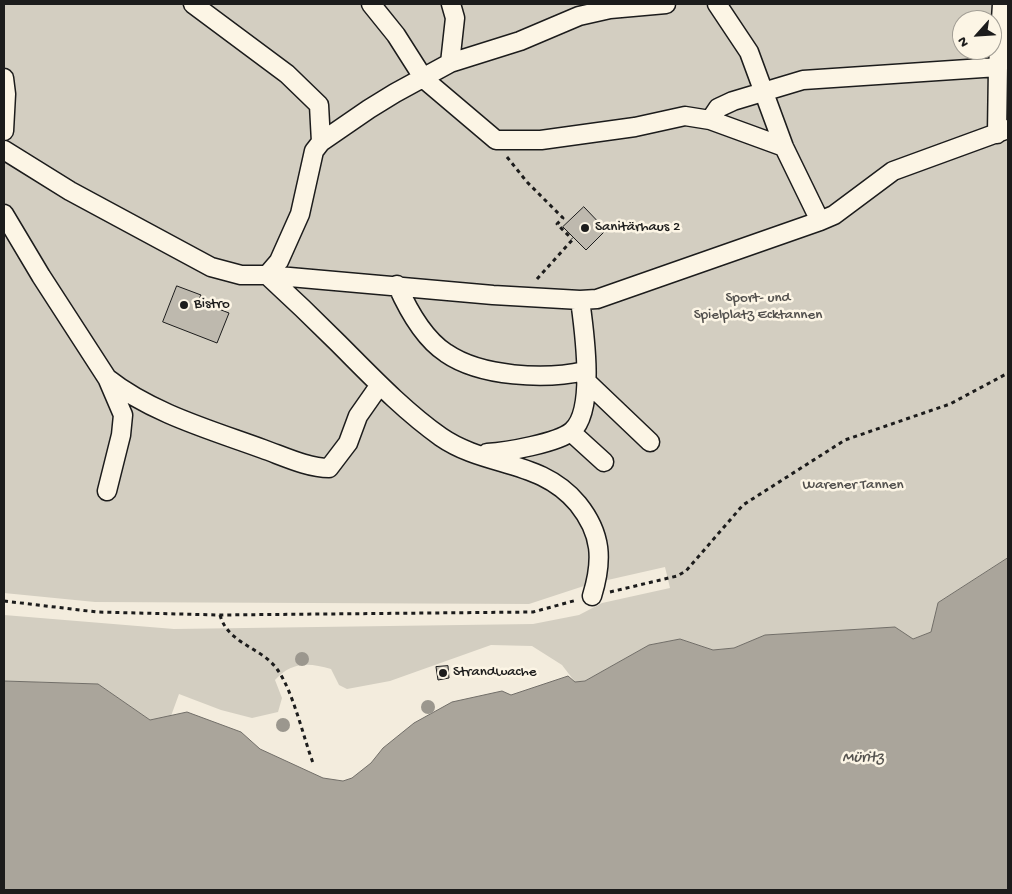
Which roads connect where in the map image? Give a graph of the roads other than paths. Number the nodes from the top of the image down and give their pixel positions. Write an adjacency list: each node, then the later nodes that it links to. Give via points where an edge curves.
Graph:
1 (192, 4): 15 (street, via 288,74 319,105)
2 (371, 4): 10 (street, via 396,35)
3 (451, 4): 7 (street, via 455,18)
4 (666, 4): 7 (street, via 610,9 579,16 520,41)
5 (717, 4): 11 (street, via 749,52)
6 (1002, 4): 8 (street)
7 (450, 62): 10 (street)
8 (998, 67): 11 (street, via 803,80); 14 (street)
9 (4, 78): 13 (street)
10 (424, 79): 12 (street, via 496,140 541,140 635,127 685,116); 15 (street, via 395,92)
11 (765, 93): 12 (street, via 718,108); 16 (street)
12 (710, 120): 16 (street)
13 (4, 131)
14 (1003, 131): 19 (street, via 893,171 834,215)
15 (321, 142): 20 (street, via 314,151 300,214 279,262)
16 (784, 147): 19 (street)
17 (4, 150): 20 (street, via 70,191 211,267 242,275)
18 (4, 214): 24 (street)
19 (820, 221): 22 (street, via 597,299)
20 (267, 275): 21 (street); 25 (street)
21 (397, 285): 22 (street); 23 (street, via 414,319 427,335 444,352 461,362 503,372)
22 (580, 300): 23 (street)
23 (585, 376): 26 (street, via 583,413); 27 (street)
24 (107, 378): 25 (street, via 122,390 157,408 321,468 329,468 339,457 358,416); 30 (street, via 123,415)
25 (380, 386): 28 (street, via 442,437)
26 (571, 432): 28 (street, via 506,452); 29 (street)
27 (650, 442)
28 (472, 454): 31 (street, via 540,474 559,485 579,505 591,523 600,548 597,582)
29 (604, 462)
30 (107, 491)
31 (592, 596)

